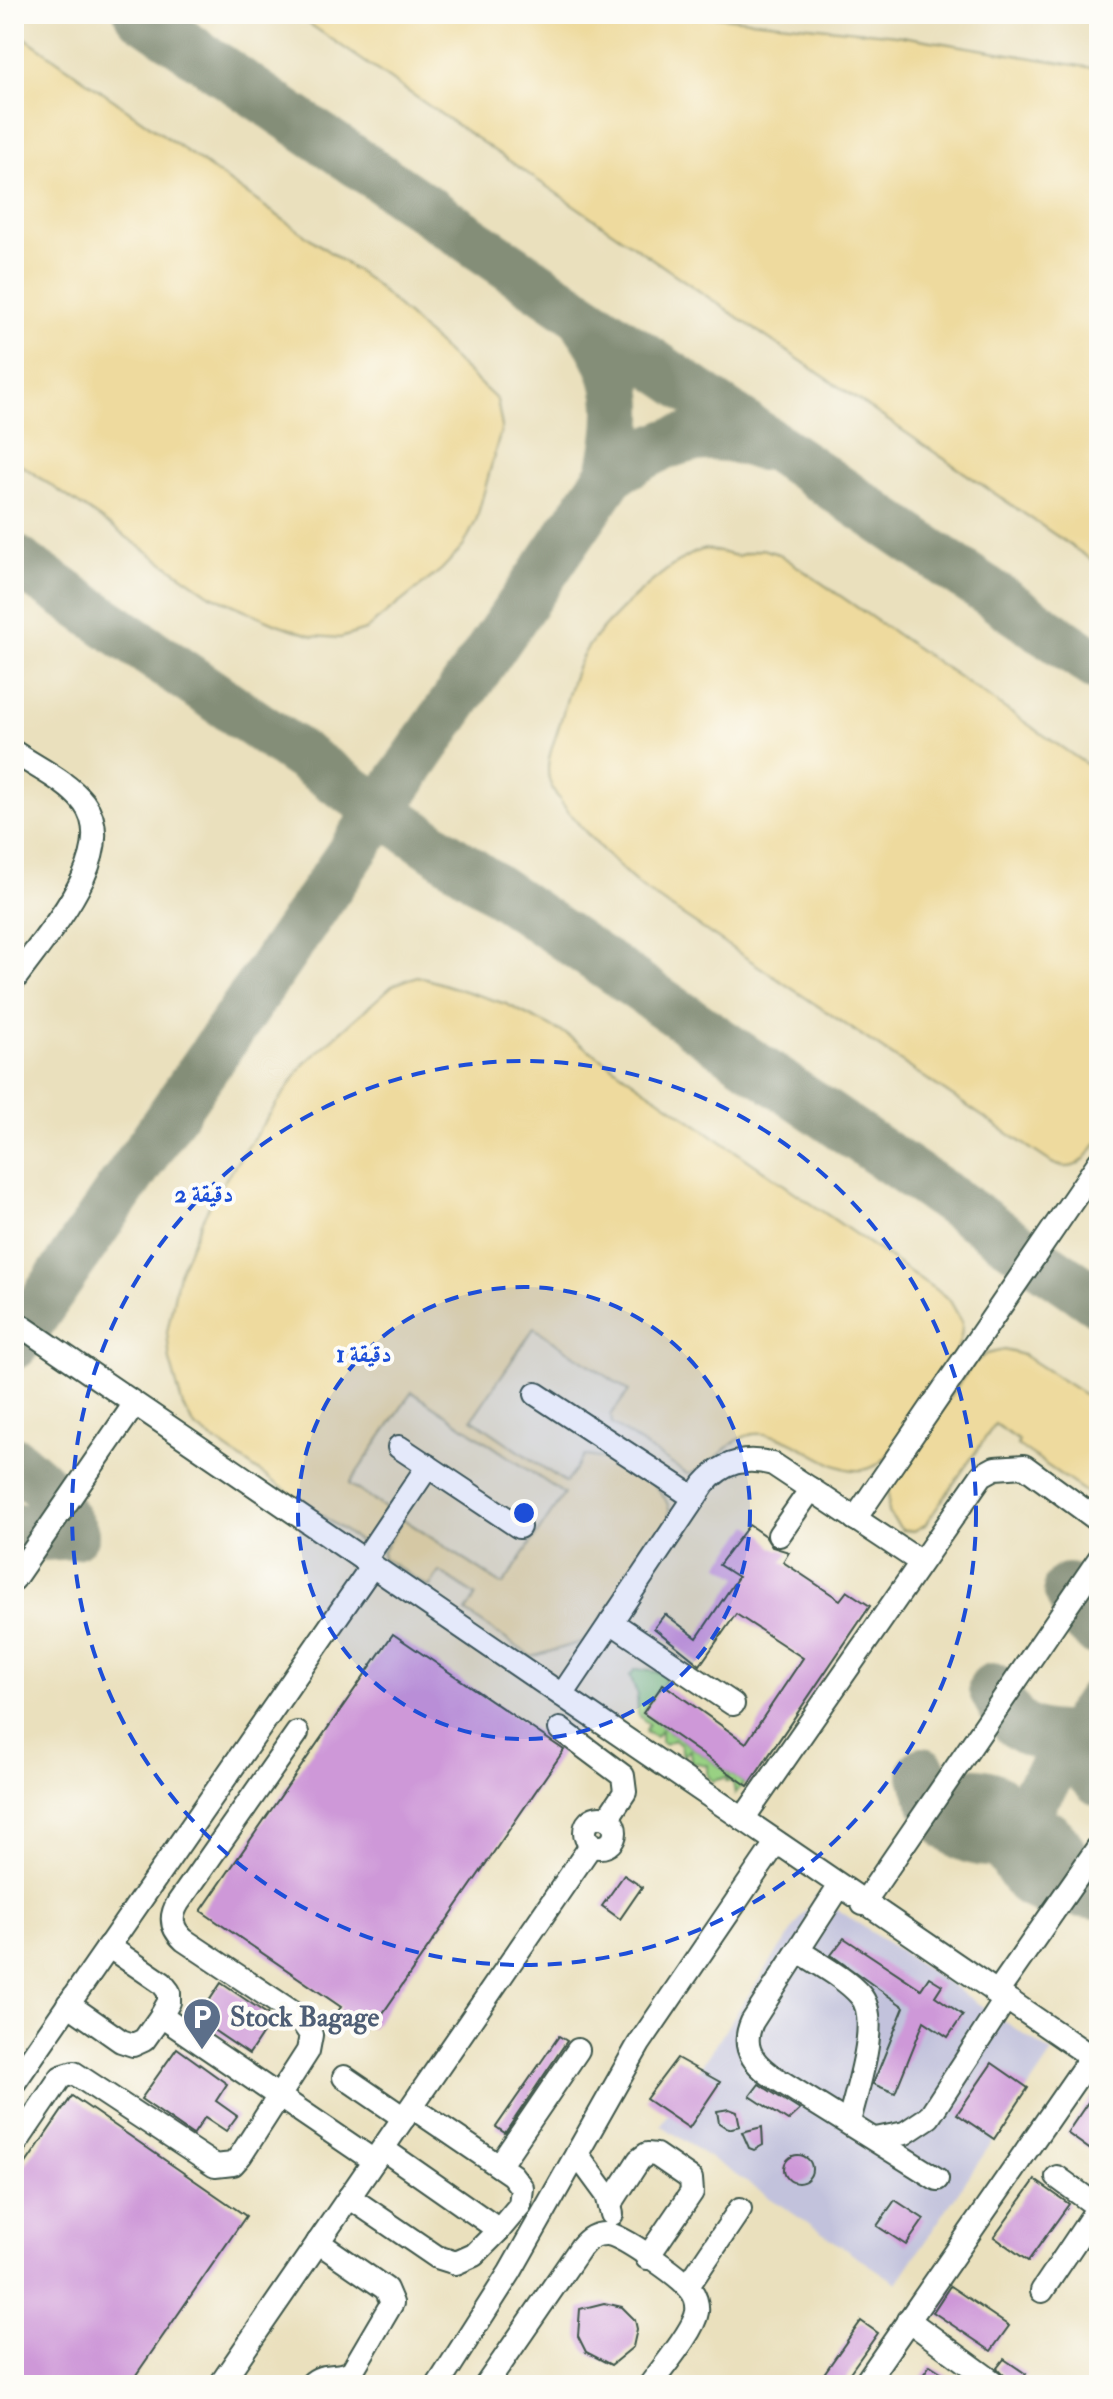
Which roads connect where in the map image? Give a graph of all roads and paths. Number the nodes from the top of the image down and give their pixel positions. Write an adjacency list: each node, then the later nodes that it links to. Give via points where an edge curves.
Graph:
1 (14, 752): 2 (lane, via 76,794 91,814 96,840 85,876)
2 (14, 980)
3 (1099, 1162): 11 (lane)
4 (14, 1321): 6 (lane)
5 (536, 1394): 10 (lane)
6 (134, 1405): 17 (lane); 18 (lane)
7 (399, 1447): 8 (lane)
8 (428, 1466): 13 (lane); 17 (lane)
9 (811, 1489): 10 (lane, via 773,1464 747,1460 723,1467); 11 (lane); 14 (lane)
10 (695, 1498): 19 (lane)
11 (855, 1519): 16 (lane)
12 (1099, 1521): 16 (lane, via 1024,1466 995,1468 973,1487)
13 (519, 1527)
14 (779, 1535)
15 (1099, 1559): 28 (lane)
16 (919, 1561): 24 (lane)
17 (368, 1563): 20 (lane); 29 (lane)
18 (14, 1579)
19 (611, 1622): 20 (lane); 21 (lane)
20 (562, 1695): 24 (lane)
21 (733, 1704)
22 (560, 1729): 39 (lane, via 623,1776 625,1792 607,1819 588,1823 585,1834 592,1844)
23 (297, 1733): 38 (lane, via 172,1919 184,1940 308,2028 308,2051)
24 (743, 1819): 25 (lane)
25 (776, 1843): 27 (lane); 43 (lane, via 668,1998)
26 (1099, 1846): 31 (lane)
27 (839, 1887): 28 (lane); 30 (lane)
28 (863, 1904): 31 (lane)
29 (108, 1946): 32 (lane); 33 (lane, via 166,1987 169,2002)
30 (799, 1951): 40 (lane, via 858,1993 869,2010); 40 (lane, via 752,2022 748,2051 769,2074)
31 (1000, 1997): 35 (lane); 41 (lane, via 929,2117 905,2133)
32 (68, 2004): 33 (lane, via 127,2044 144,2040); 37 (lane)
33 (161, 2016): 38 (lane)
34 (578, 2050): 45 (lane)
35 (1095, 2060): 58 (lane)
36 (344, 2077): 39 (lane)
37 (14, 2083)
38 (280, 2096): 42 (lane, via 241,2155 221,2167 70,2073 61,2077); 44 (lane)
39 (408, 2112): 44 (lane); 45 (lane)
40 (849, 2122): 41 (lane)
41 (876, 2139): 47 (lane)
42 (14, 2146)
43 (577, 2154): 49 (lane); 61 (lane)
44 (379, 2155): 48 (lane); 52 (lane)
45 (499, 2166): 52 (lane, via 518,2181 522,2197)
46 (1057, 2177): 50 (lane)
47 (937, 2179)
48 (349, 2197): 52 (lane, via 446,2261 456,2263 474,2255); 54 (lane)
49 (610, 2205): 53 (lane); 55 (lane, via 647,2154 691,2179 692,2192)
50 (1098, 2207): 57 (lane)
51 (740, 2209): 56 (lane)
52 (499, 2230)
53 (611, 2235): 55 (lane); 62 (lane, via 585,2242)
54 (318, 2242): 59 (lane); 60 (lane, via 386,2289 392,2303 352,2371 320,2377)
55 (647, 2258): 56 (lane)
56 (688, 2286): 63 (lane, via 697,2304 694,2320)
57 (1042, 2291)
58 (908, 2320): 64 (lane); 65 (lane)
59 (220, 2385)
60 (310, 2385)
61 (438, 2385)
62 (486, 2385)
63 (650, 2385)
64 (864, 2385)
65 (997, 2385)

